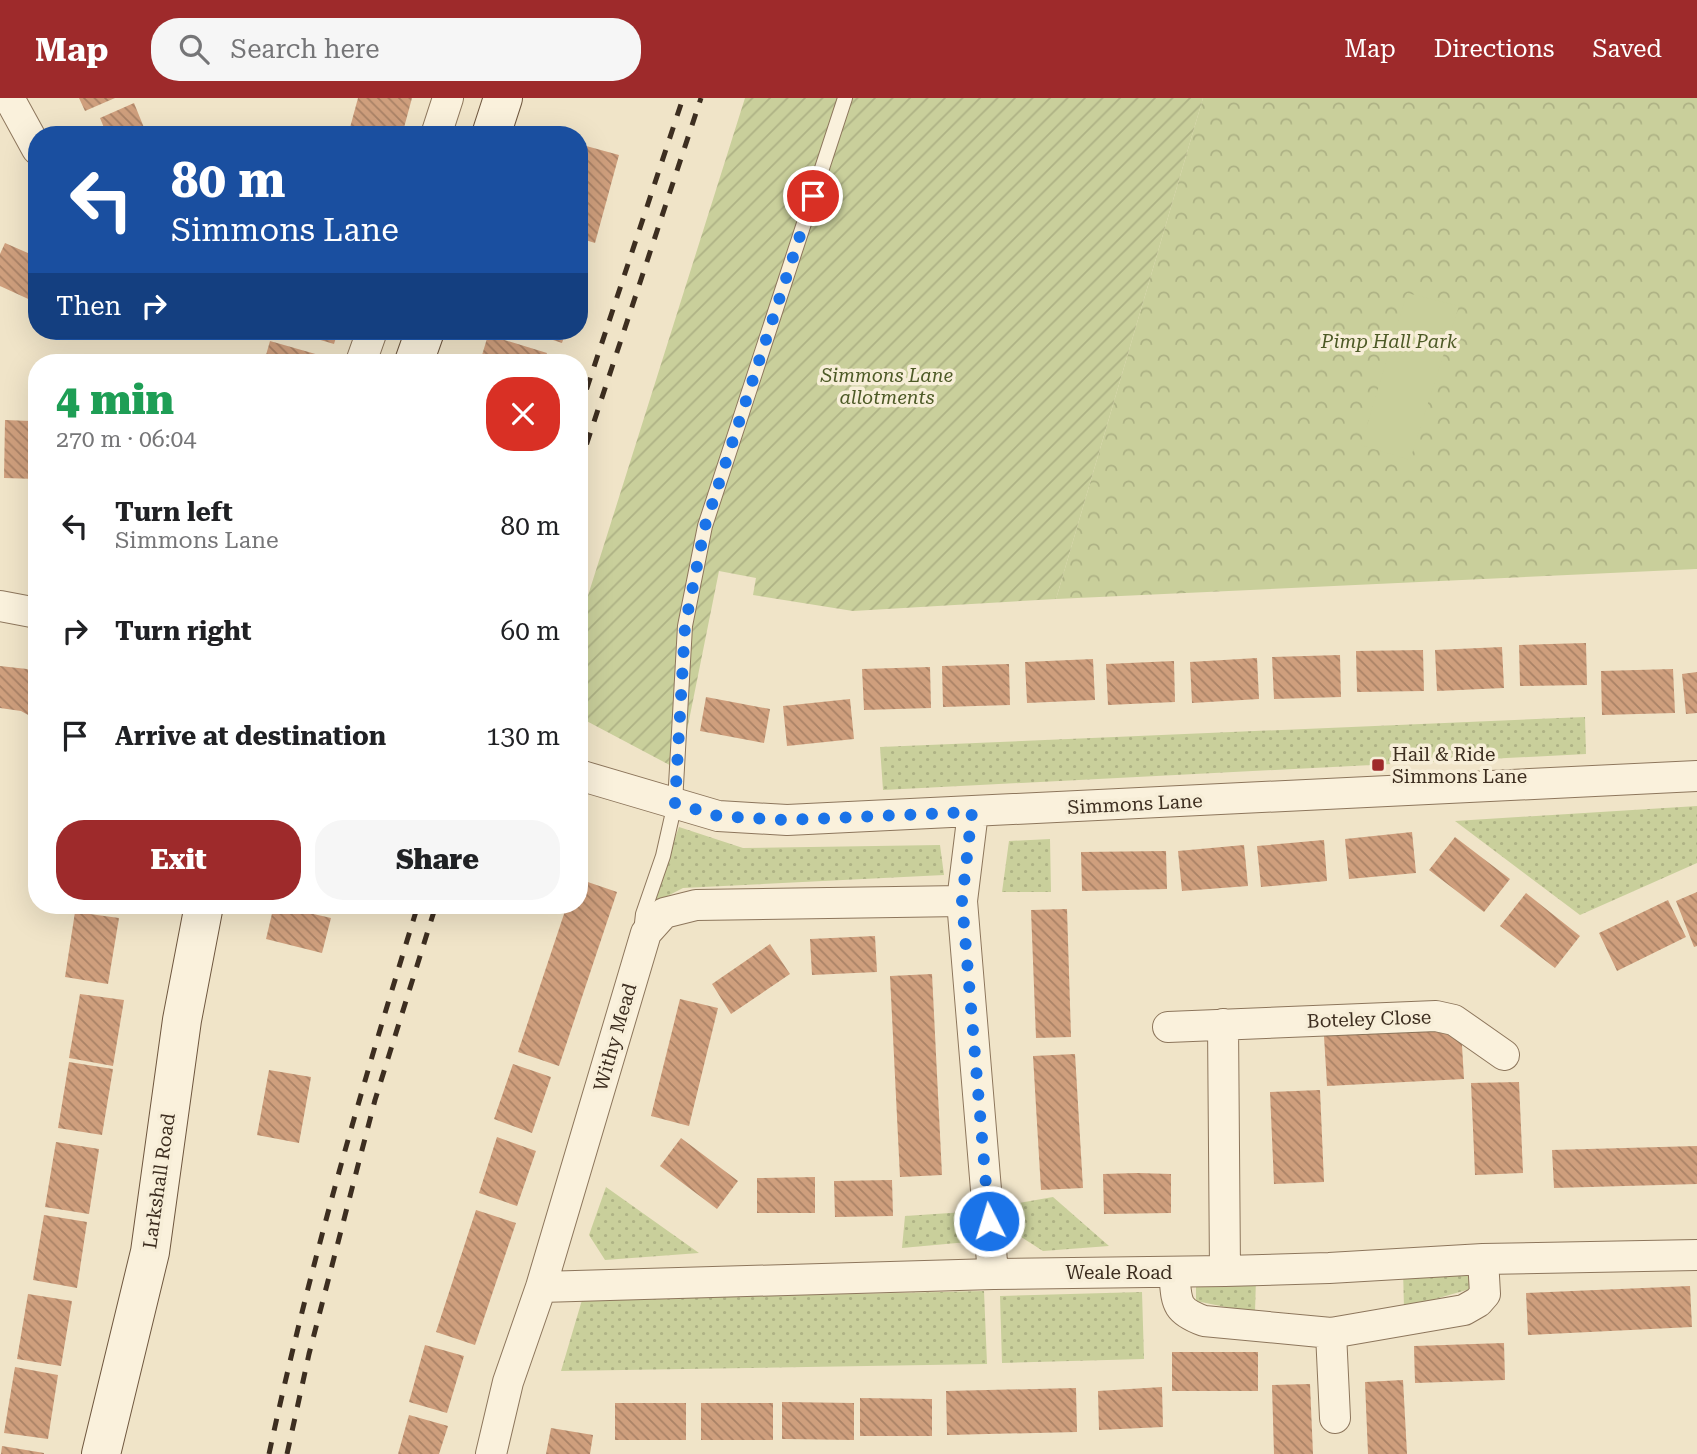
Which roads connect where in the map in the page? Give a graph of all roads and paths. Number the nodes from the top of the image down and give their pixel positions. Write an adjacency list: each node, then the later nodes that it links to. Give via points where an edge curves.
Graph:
1 (9, 98): 7 (street)
2 (448, 98): 5 (street)
3 (503, 98): 6 (main road)
4 (845, 98): 12 (lane, via 705,526 685,626)
5 (439, 126)
6 (494, 126)
7 (28, 133)
8 (0, 607): 9 (street)
9 (28, 612)
10 (1697, 775): 13 (street, Simmons Lane)
11 (588, 778): 12 (street, Simmons Lane)
12 (675, 803): 13 (street, Simmons Lane, via 718,816 787,820); 16 (lane, via 643,914)
13 (972, 812): 14 (street)
14 (962, 901): 16 (street, Withy Mead, via 696,905 664,913); 24 (street)
15 (202, 914): 28 (main road, Larkshall Road, via 181,1020 150,1252)
16 (643, 941): 25 (street, Withy Mead)
17 (1223, 1024): 18 (street, Boteley Close); 19 (street, Boteley Close, via 1436,1016 1454,1020); 22 (street)
18 (1168, 1027)
19 (1504, 1055)
20 (1697, 1255): 21 (street, Weale Road)
21 (1483, 1259): 22 (street, Weale Road); 26 (street, via 1485,1294 1464,1310)
22 (1225, 1271): 23 (street, Weale Road)
23 (1174, 1272): 24 (street, Weale Road); 26 (street, via 1177,1303 1185,1314 1204,1321)
24 (993, 1274): 25 (street, Weale Road)
25 (541, 1287): 29 (street, Withy Mead, via 508,1382)
26 (1331, 1333): 27 (street)
27 (1335, 1418)
28 (101, 1454)
29 (491, 1454)

